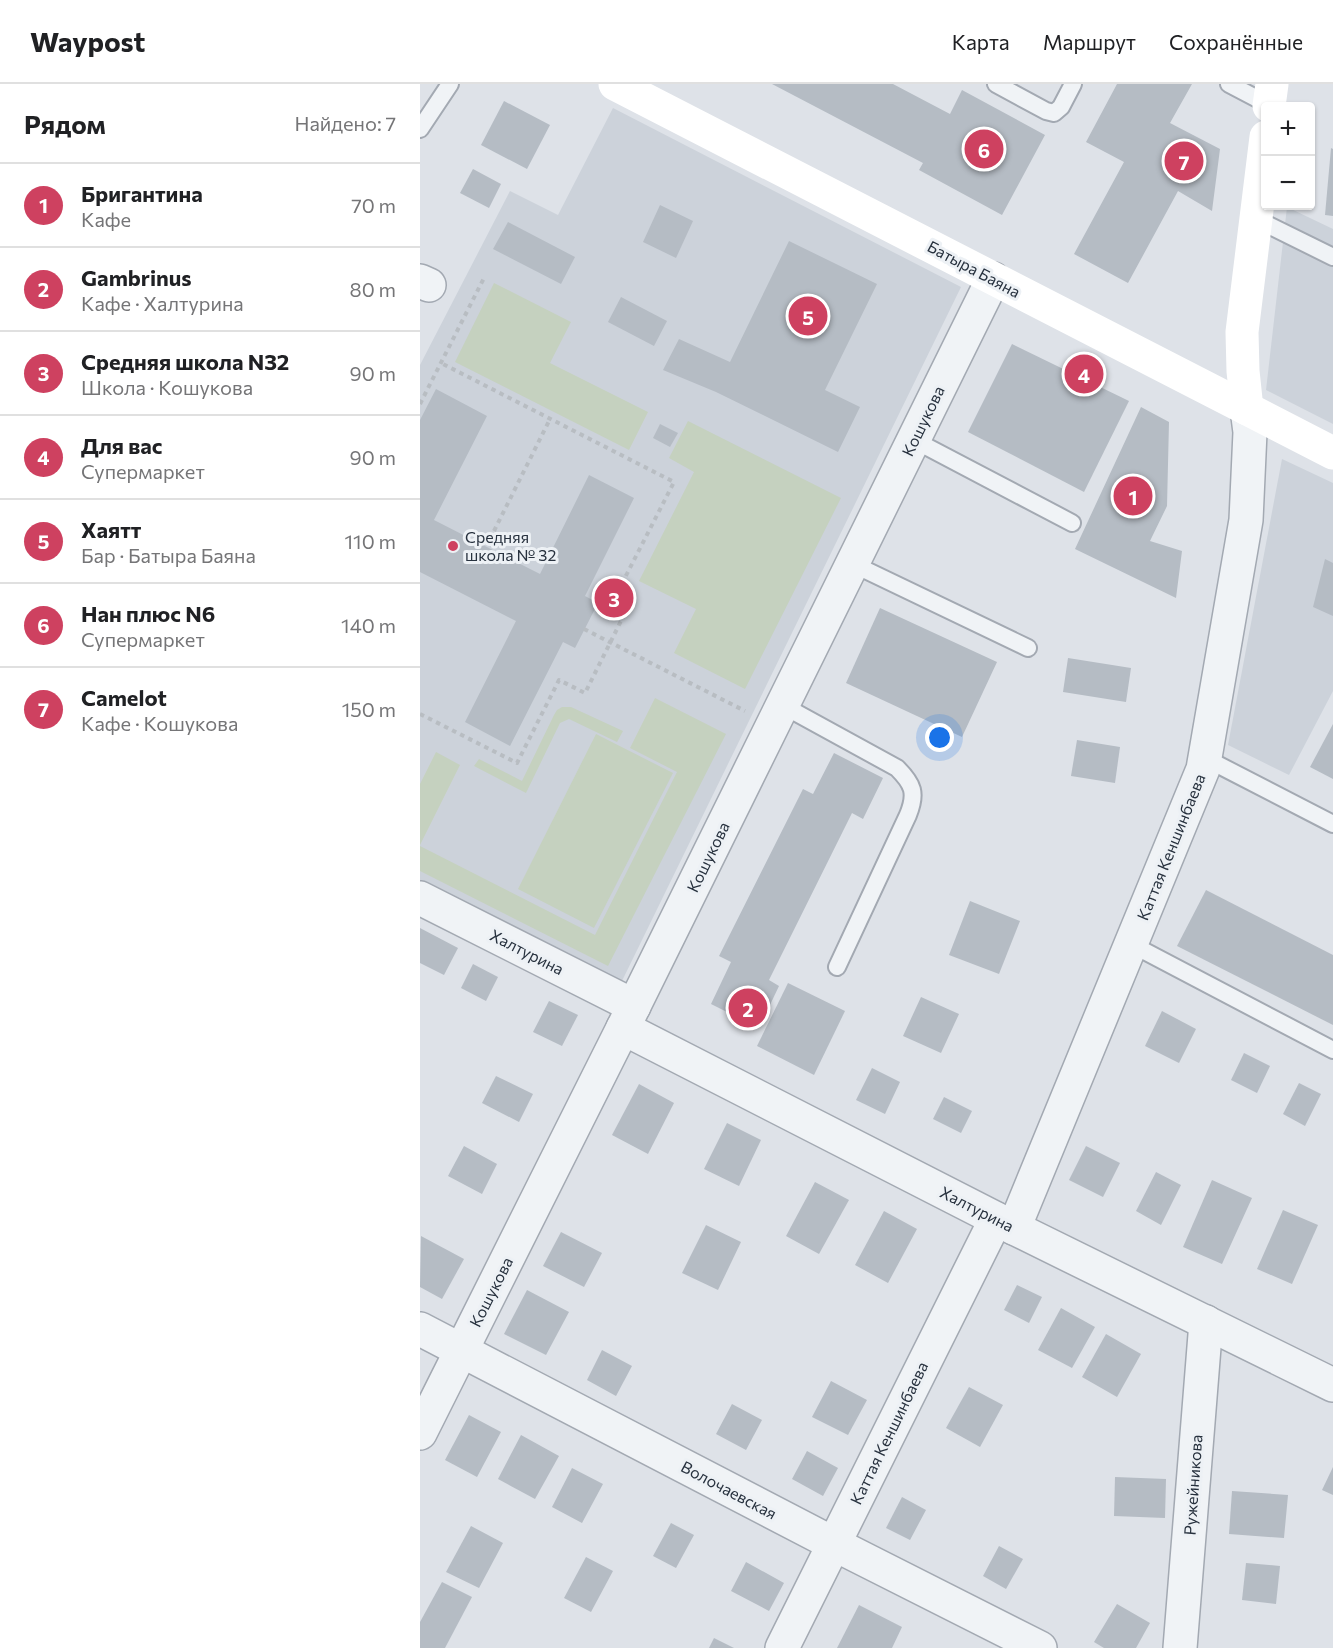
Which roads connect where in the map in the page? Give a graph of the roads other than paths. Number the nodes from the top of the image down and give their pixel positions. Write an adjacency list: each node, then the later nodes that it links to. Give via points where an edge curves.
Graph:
1 (450, 84): 7 (lane)
2 (615, 84): 11 (street, Батыра Баяна)
3 (996, 84): 4 (lane, via 1054,113)
4 (1073, 84)
5 (1229, 84): 6 (lane)
6 (1261, 103)
7 (420, 129)
8 (1263, 156): 9 (street)
9 (1256, 219): 10 (lane); 12 (street)
10 (1333, 256)
11 (993, 279): 13 (street, Батыра Баяна); 15 (street, Кошукова)
12 (1242, 332): 13 (street, via 1234,367 1225,380 1204,383); 14 (street)
13 (1180, 374): 14 (street, Батыра Баяна)
14 (1247, 409): 16 (street, Батыра Баяна); 21 (street, Каттая Кеншинбаева, via 1250,432 1246,520)
15 (914, 440): 17 (lane); 18 (street, Кошукова)
16 (1333, 453)
17 (1072, 523)
18 (853, 564): 19 (lane); 20 (street, Кошукова)
19 (1028, 648)
20 (777, 715): 25 (lane, via 897,768 913,791 908,815); 26 (street, Кошукова)
21 (1205, 758): 22 (lane); 24 (street, Каттая Кеншинбаева)
22 (1333, 824)
23 (420, 898): 26 (street, Халтурина)
24 (1131, 944): 27 (lane); 28 (street, Каттая Кеншинбаева)
25 (837, 967)
26 (628, 1017): 28 (street, Халтурина); 31 (street, Кошукова)
27 (1333, 1050)
28 (1005, 1223): 29 (street, Халтурина); 34 (street, Каттая Кеншинбаева)
29 (1206, 1322): 32 (street, Халтурина); 37 (street, Ружейникова)
30 (420, 1329): 31 (street, Волочаевская)
31 (462, 1350): 33 (street, Кошукова); 34 (street, Волочаевская)
32 (1333, 1385)
33 (420, 1433)
34 (834, 1544): 35 (street, Каттая Кеншинбаева); 36 (street, Волочаевская)
35 (782, 1648)
36 (1040, 1648)
37 (1180, 1648)

